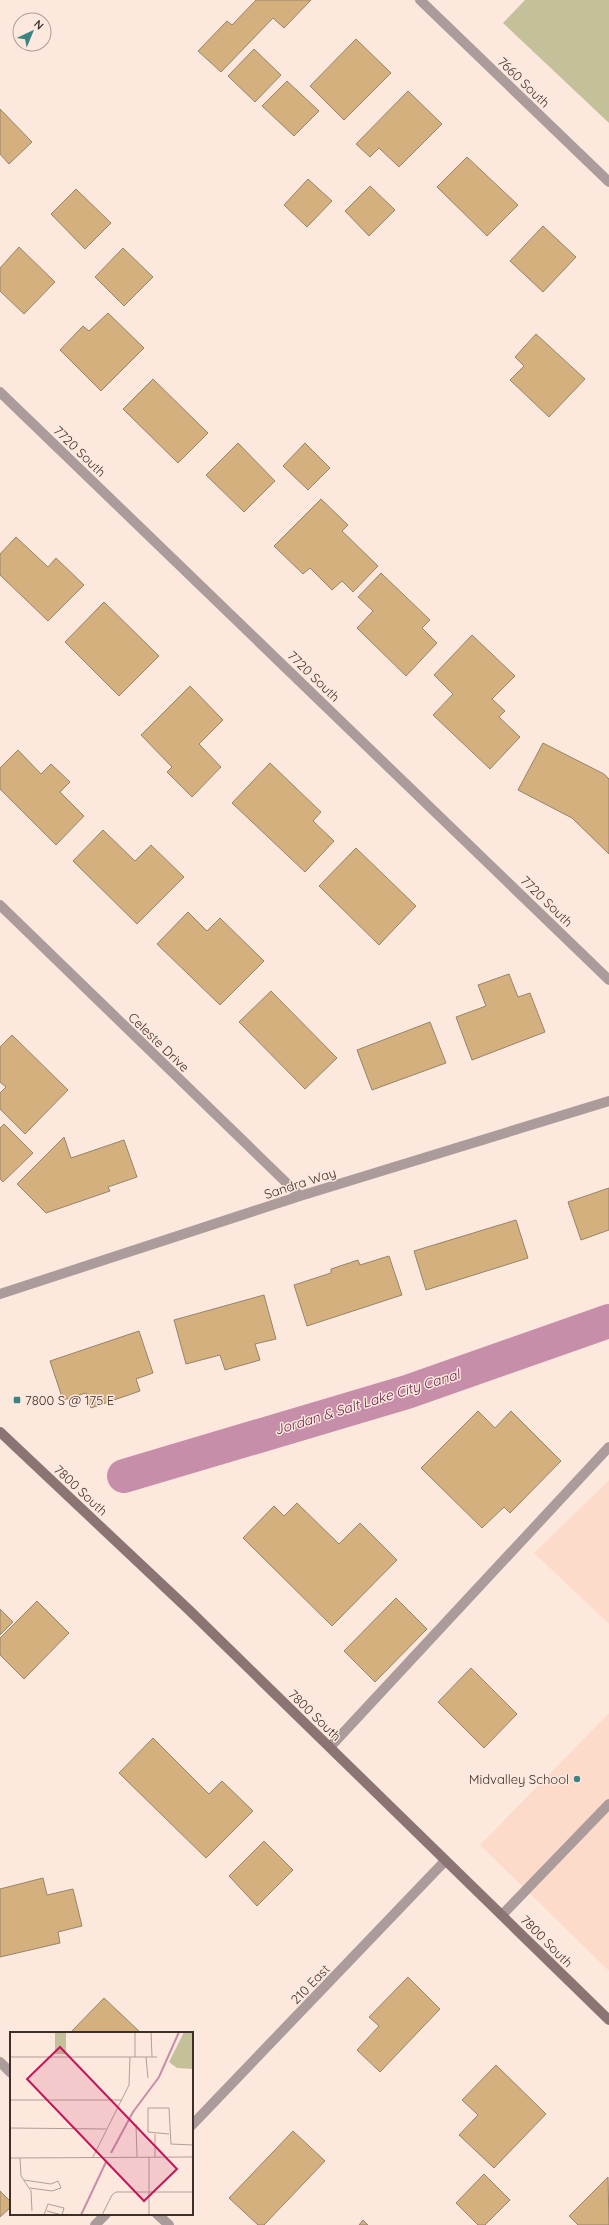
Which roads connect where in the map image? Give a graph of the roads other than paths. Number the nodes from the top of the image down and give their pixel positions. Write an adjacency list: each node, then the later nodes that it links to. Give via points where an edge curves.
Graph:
1 (420, 0): 2 (street, 7660 South)
2 (609, 182)
3 (0, 392): 5 (street, 7720 South)
4 (0, 906): 7 (street, Celeste Drive)
5 (609, 980)
6 (609, 1101): 7 (street, Sandra Way)
7 (300, 1196): 8 (street, Sandra Way)
8 (0, 1294)
9 (0, 1432): 11 (main road, 7800 South)
10 (609, 1447): 11 (street)
11 (330, 1747): 13 (main road, 7800 South)
12 (609, 1804): 14 (street)
13 (445, 1860): 14 (main road, 7800 South); 18 (street, 210 East)
14 (502, 1915): 15 (main road, 7800 South)
15 (609, 2020)
16 (0, 2062): 17 (street)
17 (10, 2072)
18 (193, 2124)
19 (105, 2215): 21 (street)
20 (158, 2215): 22 (street)
21 (95, 2225)
22 (169, 2225)

